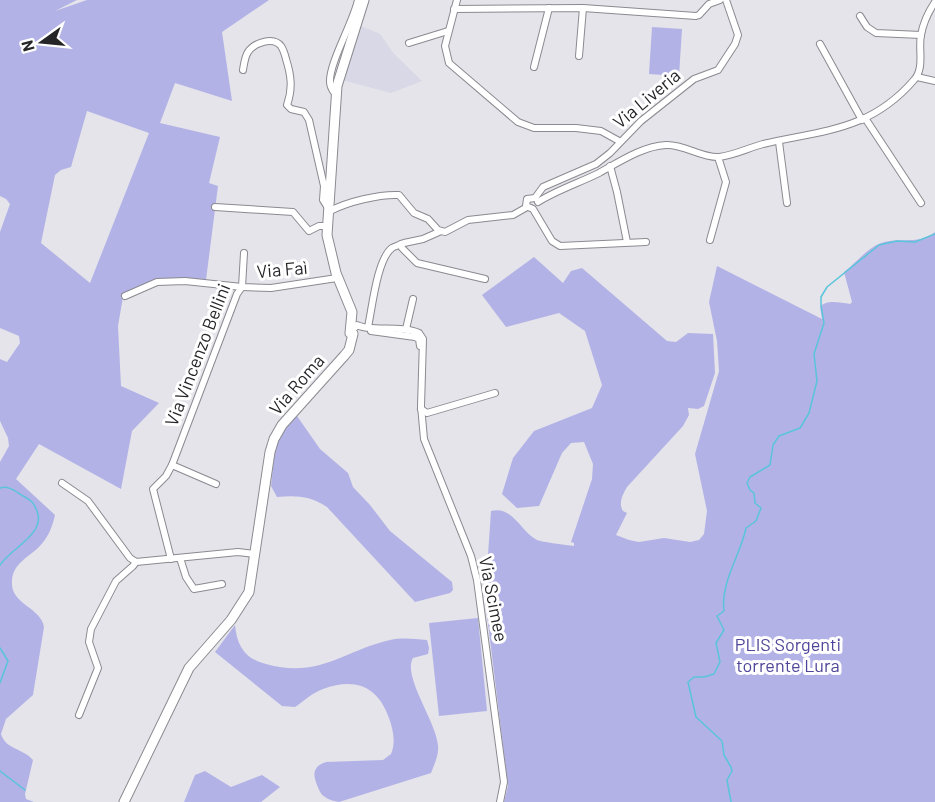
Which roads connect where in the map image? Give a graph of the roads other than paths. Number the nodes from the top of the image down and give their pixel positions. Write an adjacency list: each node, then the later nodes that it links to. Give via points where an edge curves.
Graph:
1 (358, 0): 21 (street, via 331,76 331,88)
2 (364, 0): 21 (street, Via Roma, via 339,75)
3 (457, 0): 10 (street)
4 (720, 0): 6 (street)
5 (726, 0): 23 (street, Via Liveria, via 738,35 718,70 694,79)
6 (708, 2): 9 (street, via 696,16)
7 (935, 2): 13 (street)
8 (549, 8): 9 (street); 10 (street); 17 (street)
9 (583, 8): 16 (street)
10 (454, 9): 12 (street)
11 (860, 16): 13 (street, via 876,33)
12 (448, 31): 14 (street); 23 (street, via 445,46 449,63 518,122 534,128 601,131)
13 (921, 35): 19 (street)
14 (409, 43)
15 (820, 44): 22 (street)
16 (579, 56)
17 (534, 67)
18 (243, 70): 32 (street, via 247,53 260,42 282,46 291,75 287,105 304,112 309,120 324,186 323,200)
19 (917, 77): 20 (street); 22 (street)
20 (935, 81)
21 (337, 95): 32 (street, Via Roma)
22 (864, 119): 24 (street); 29 (street)
23 (620, 141): 27 (street, Via Liveria, via 596,164 543,188)
24 (779, 142): 25 (street); 28 (street)
25 (718, 157): 26 (street, via 666,145); 35 (street, via 726,182)
26 (610, 166): 27 (street); 37 (street)
27 (536, 200): 31 (street, via 537,206); 31 (street, via 527,199)
28 (787, 203)
29 (921, 203)
30 (214, 207): 33 (street, via 293,212 309,231)
31 (530, 208): 34 (street, via 513,215 468,220 449,231); 37 (street, via 552,241 560,246)
32 (330, 211): 33 (street, Via Roma); 34 (street, via 342,205 399,195 414,213)
33 (328, 226): 40 (street, Via Roma)
34 (441, 231): 38 (street)
35 (710, 240)
36 (646, 242): 37 (street)
37 (627, 243)
38 (401, 244): 41 (street, via 417,262); 45 (street, via 388,252 381,267)
39 (244, 253): 42 (street, Via Vincenzo Bellini)
40 (337, 278): 42 (street, Via Faì, via 271,288); 47 (street, Via Roma, via 351,312)
41 (485, 279)
42 (242, 288): 43 (street, Via Faì, via 157,282); 51 (street, Via Vincenzo Bellini)
43 (124, 296)
44 (413, 299): 46 (street)
45 (368, 327): 46 (street); 47 (street, via 357,325)
46 (406, 329): 48 (street, via 416,331)
47 (350, 333): 48 (street, via 363,328); 54 (street, Via Roma, via 350,350 282,425 274,439)
48 (418, 336): 50 (street, Via Scimee)
49 (495, 393): 50 (street, via 428,413)
50 (422, 409): 61 (street, Via Scimee, via 424,439 477,580 504,782)
51 (170, 468): 53 (street); 56 (street, Via Vincenzo Bellini, via 153,489)
52 (62, 483): 57 (street, via 88,501)
53 (216, 484)
54 (255, 554): 55 (street); 60 (street, Via Roma, via 245,600 189,668)
55 (180, 558): 56 (street); 58 (street, via 194,589)
56 (171, 559): 57 (street)
57 (136, 562): 59 (street, via 116,581 91,629 89,642 98,668)
58 (222, 584)
59 (79, 715)
60 (124, 802)
61 (500, 802)

